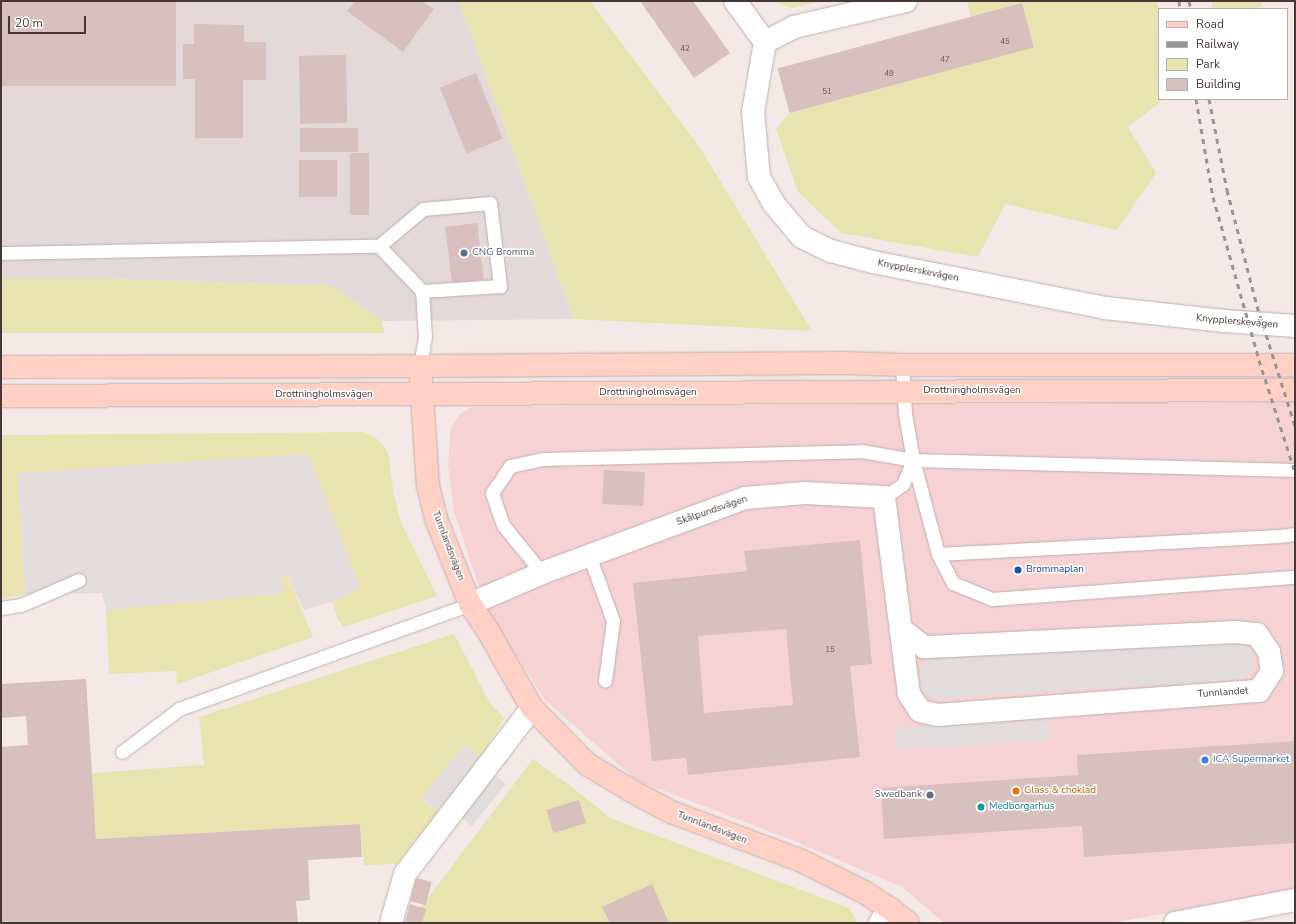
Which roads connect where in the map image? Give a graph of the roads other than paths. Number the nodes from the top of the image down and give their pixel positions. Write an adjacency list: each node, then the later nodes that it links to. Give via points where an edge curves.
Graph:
1 (736, 1): 3 (street)
2 (906, 1): 3 (street, via 794,27)
3 (765, 42): 7 (street, Knypplerskevägen, via 753,112 759,177 774,204 802,237 830,251 873,262 1104,308)
4 (379, 246): 5 (lane); 6 (lane); 6 (lane, via 423,209 490,203 500,286)
5 (1, 252)
6 (422, 291): 10 (lane, via 425,336)
7 (1295, 326)
8 (902, 365): 9 (main road); 10 (main road, via 837,363); 13 (lane)
9 (1295, 365)
10 (420, 366): 11 (main road); 14 (main road, Tunnlandsvägen)
11 (1, 367)
12 (1295, 390): 13 (main road, Drottningholmsvägen)
13 (904, 391): 14 (main road, Drottningholmsvägen); 16 (lane)
14 (422, 394): 15 (main road, Drottningholmsvägen); 25 (main road, Tunnlandsvägen, via 431,500)
15 (1, 396)
16 (913, 460): 17 (lane); 18 (lane, via 903,484); 20 (lane); 22 (lane, via 862,451 542,459 510,466 492,493 503,525)
17 (1295, 470)
18 (884, 498): 21 (street, Skålpundsvägen, via 804,493 745,498); 27 (street)
19 (1295, 534): 20 (lane)
20 (938, 554): 23 (lane, via 953,583 992,599)
21 (588, 555): 22 (street, Skålpundsvägen); 28 (lane, via 613,621)
22 (542, 573): 25 (street, Skålpundsvägen)
23 (1295, 577)
24 (79, 580): 26 (lane, via 21,605)
25 (470, 604): 29 (main road, Tunnlandsvägen); 30 (lane, via 179,709)
26 (1, 608)
27 (901, 629): 27 (street, Tunnlandet, via 909,694 920,711 937,715 1258,691 1272,671 1269,652 1257,634 1228,633 924,647)
28 (605, 680)
29 (532, 708): 32 (main road, Tunnlandsvägen, via 587,764 630,790 671,812 802,861 864,892); 33 (street, via 405,874)
30 (122, 752)
31 (1295, 900): 35 (street)
32 (885, 915): 34 (main road, Tunnlandsvägen)
33 (391, 923)
34 (908, 923)
35 (1175, 923)

